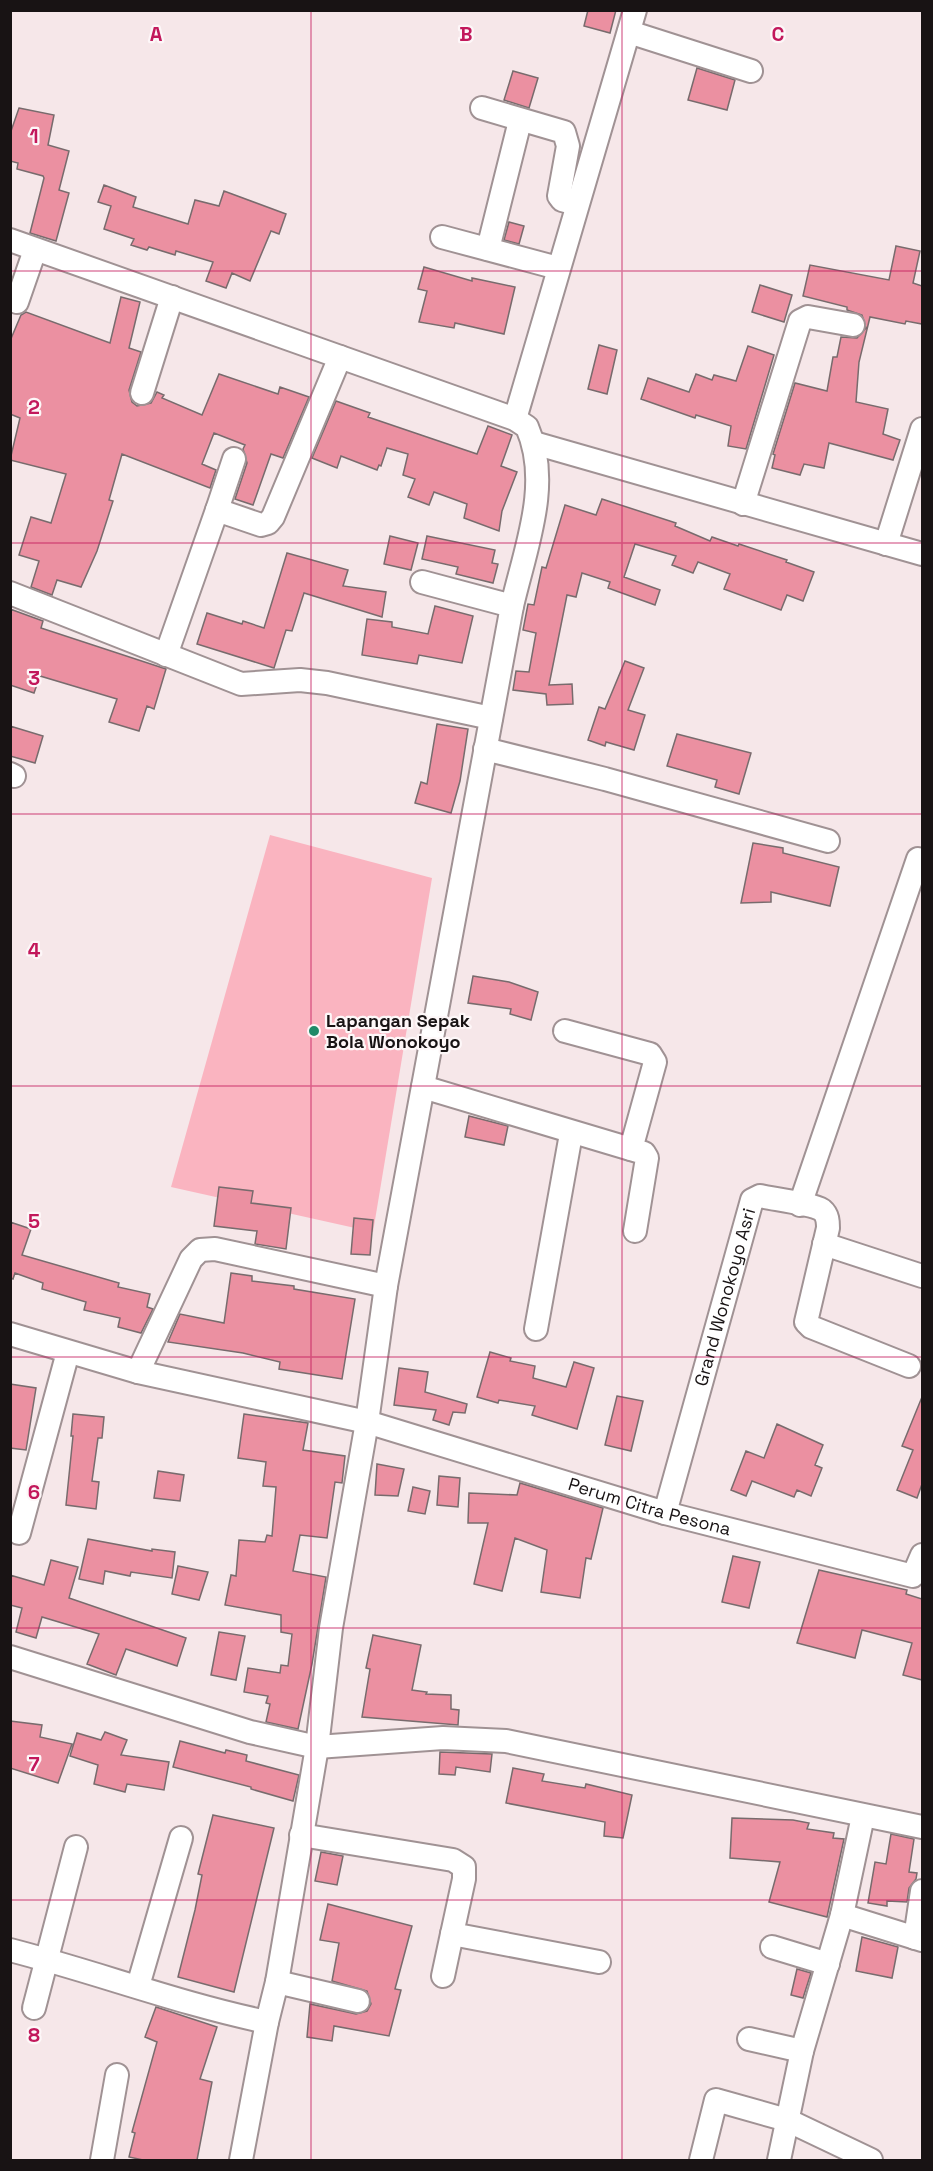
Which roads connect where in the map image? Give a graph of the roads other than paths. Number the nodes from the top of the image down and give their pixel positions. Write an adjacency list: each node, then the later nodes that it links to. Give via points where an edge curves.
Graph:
1 (632, 21): 2 (street); 5 (street)
2 (751, 71)
3 (482, 108): 4 (street)
4 (520, 121): 5 (street, via 564,132 568,146 560,196); 9 (street)
5 (577, 204): 10 (street)
6 (441, 237): 9 (street)
7 (10, 240): 8 (street)
8 (35, 249): 11 (street); 12 (street)
9 (488, 249): 10 (street)
10 (558, 268): 16 (street)
11 (172, 297): 14 (street); 15 (street)
12 (17, 302)
13 (853, 325): 20 (street, via 808,317 800,321)
14 (340, 357): 16 (street); 21 (street, via 273,517 261,525)
15 (142, 393)
16 (515, 419): 18 (street, via 527,427)
17 (922, 429): 22 (street)
18 (534, 443): 20 (street); 26 (street, via 538,484)
19 (234, 459): 21 (street)
20 (743, 504): 22 (street)
21 (217, 510): 27 (street)
22 (886, 544): 23 (street)
23 (922, 554)
24 (422, 582): 26 (street)
25 (10, 593): 27 (street)
26 (512, 606): 28 (street)
27 (166, 655): 28 (street, via 241,684 309,681)
28 (491, 718): 29 (street)
29 (485, 749): 30 (street); 33 (street)
30 (828, 841)
31 (918, 859): 36 (street)
32 (565, 1031): 35 (street, via 650,1054 655,1062)
33 (423, 1087): 34 (street); 40 (street)
34 (571, 1134): 35 (street); 41 (street)
35 (631, 1149): 37 (street, via 647,1158)
36 (800, 1205): 38 (street, Grand Wonokoyo Asri, via 822,1210 828,1218); 47 (street, Grand Wonokoyo Asri, via 760,1196 752,1200)
37 (635, 1232)
38 (824, 1244): 39 (street); 44 (street, Grand Wonokoyo Asri, via 806,1322)
39 (922, 1276)
40 (386, 1286): 45 (street, via 215,1249 200,1250 191,1259); 46 (street)
41 (536, 1329)
42 (10, 1334): 43 (street, Perum Citra Pesona)
43 (68, 1352): 45 (street, Perum Citra Pesona); 48 (street)
44 (909, 1366)
45 (138, 1372): 46 (street, Perum Citra Pesona)
46 (367, 1422): 47 (street, Perum Citra Pesona); 52 (street, via 331,1628)
47 (665, 1513): 50 (street, Perum Citra Pesona)
48 (19, 1533)
49 (922, 1555): 50 (street, Perum Citra Pesona)
50 (918, 1577)
51 (10, 1657): 52 (street, via 250,1732)
52 (317, 1748): 53 (street, via 443,1738 506,1741); 55 (street)
53 (863, 1816): 54 (street); 59 (street)
54 (922, 1827)
55 (301, 1835): 60 (street, via 453,1860 464,1866); 68 (street)
56 (181, 1838): 69 (street)
57 (76, 1847): 64 (street)
58 (922, 1891): 61 (street)
59 (842, 1916): 61 (street); 66 (street)
60 (452, 1934): 65 (street); 67 (street)
61 (919, 1939)
62 (772, 1947): 66 (street)
63 (10, 1950): 64 (street)
64 (47, 1959): 69 (street); 71 (street)
65 (599, 1962)
66 (828, 1964): 74 (street)
67 (443, 1976)
68 (277, 1982): 70 (street); 72 (street)
69 (138, 1986): 72 (street, via 213,2011)
70 (358, 2001)
71 (34, 2008)
72 (267, 2022): 78 (street)
73 (749, 2039): 74 (street)
74 (802, 2051): 76 (street)
75 (117, 2075): 77 (street)
76 (787, 2120): 79 (street, via 716,2100); 80 (street); 81 (street)
77 (102, 2160)
78 (241, 2160)
79 (701, 2160)
80 (779, 2160)
81 (871, 2160)

